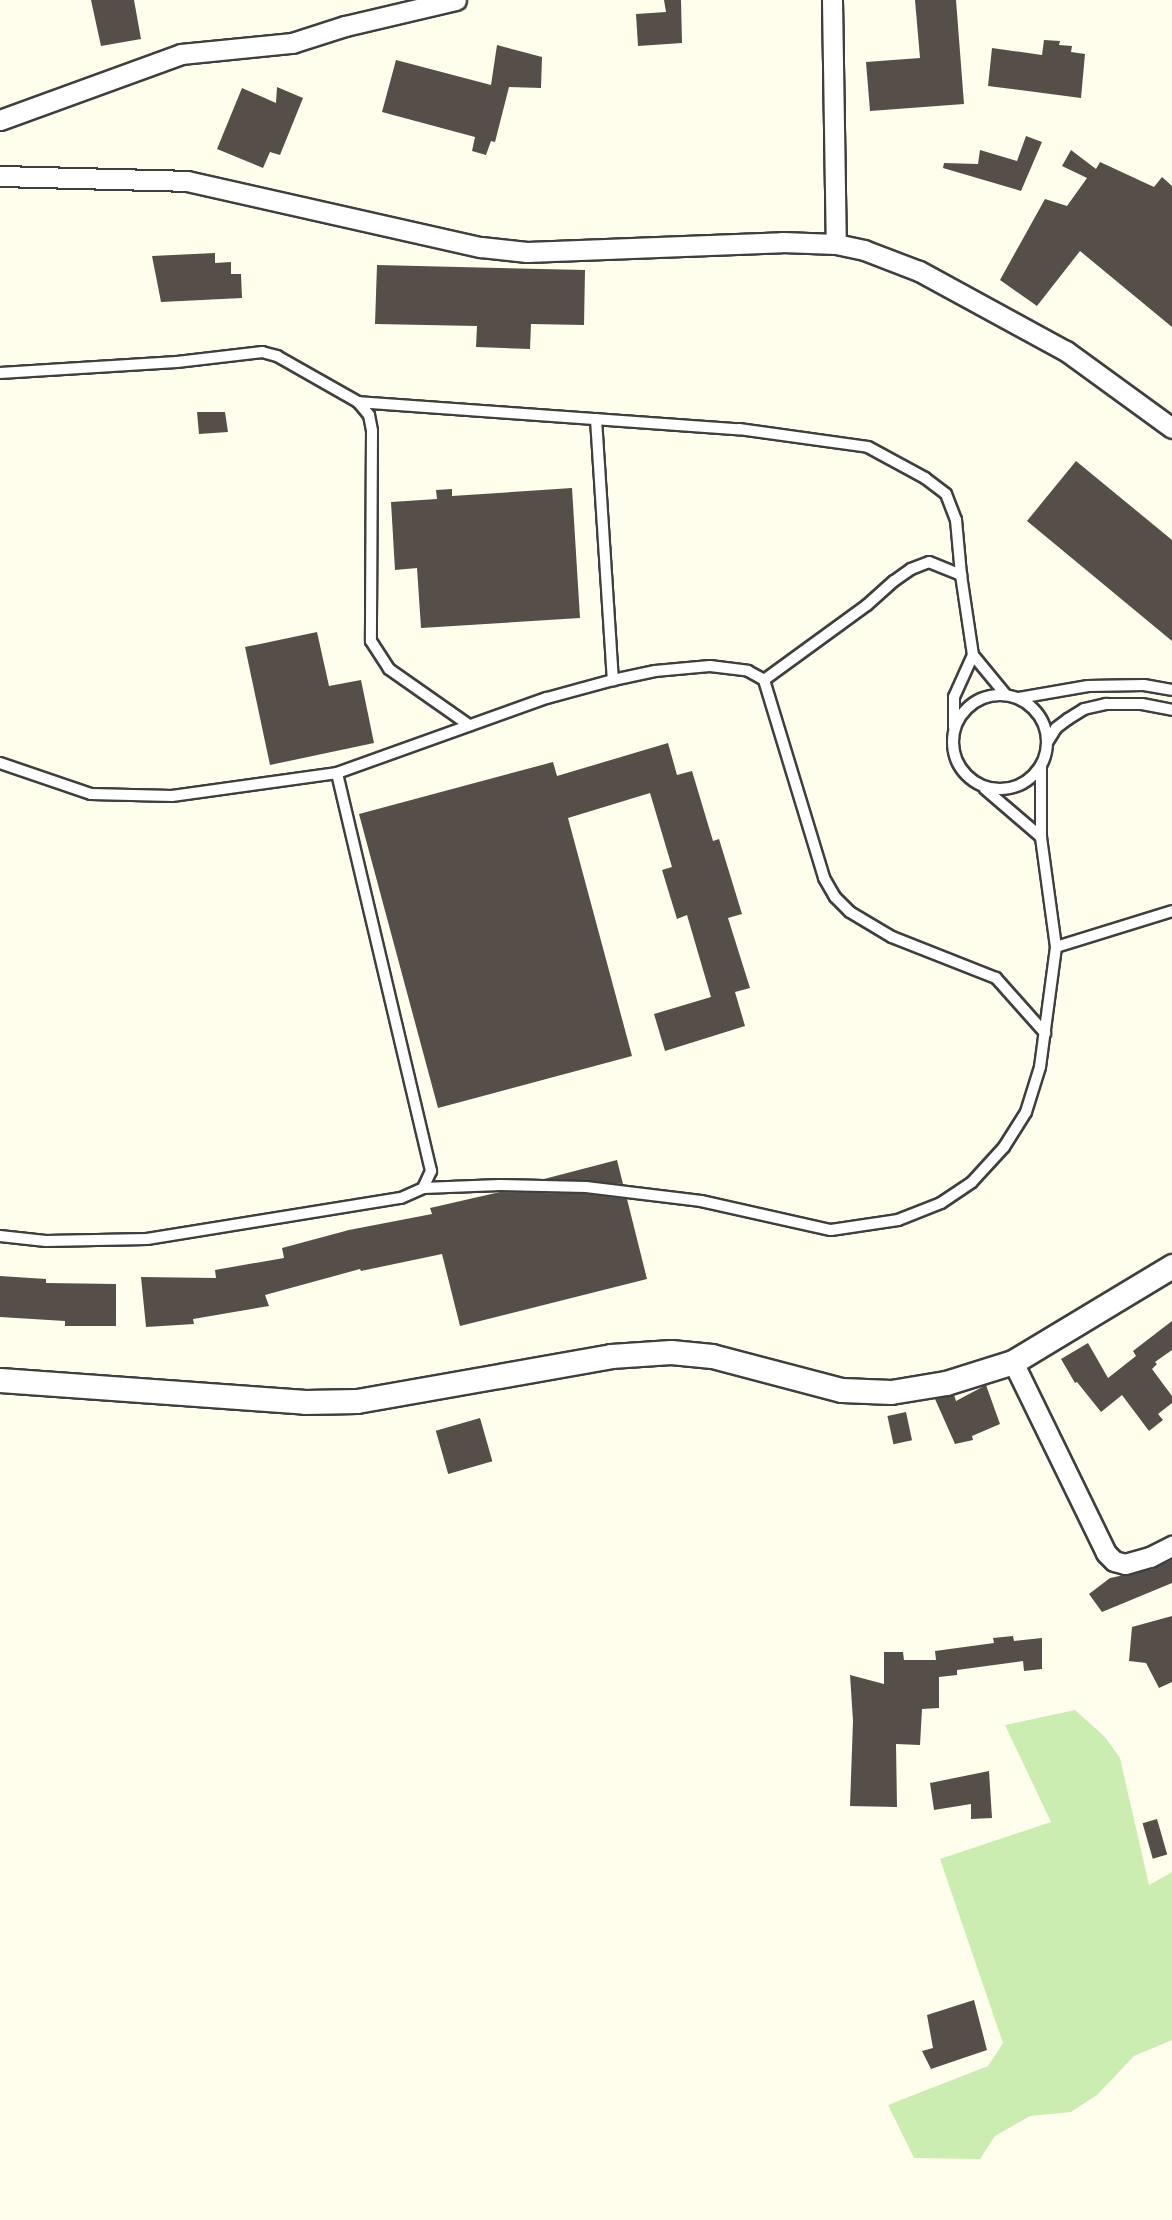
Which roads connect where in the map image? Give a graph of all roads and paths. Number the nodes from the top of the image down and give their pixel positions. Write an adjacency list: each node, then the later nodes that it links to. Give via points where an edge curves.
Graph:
1 (456, 0): 3 (street, via 292,43 180,54)
2 (832, 0): 5 (street)
3 (0, 120)
4 (0, 176): 5 (street, via 187,181 481,247 527,252)
5 (836, 244): 9 (street, via 919,271 1066,351)
6 (0, 373): 7 (lane, via 262,352)
7 (358, 402): 8 (lane); 18 (lane, via 369,415 372,431 371,641 389,669)
8 (596, 419): 10 (lane, via 739,429 867,447 946,494 956,520); 12 (lane)
9 (1172, 428)
10 (961, 575): 11 (lane); 13 (lane, via 929,562 911,569)
11 (973, 655): 15 (lane); 19 (lane, via 954,697)
12 (613, 680): 13 (lane, via 710,666 748,671); 18 (lane)
13 (764, 680): 28 (lane, via 824,878 835,897 850,912 892,937 996,978)
14 (1172, 690): 16 (lane, via 1144,685 1088,686)
15 (1006, 695): 16 (lane); 19 (lane, via 992,695 968,706)
16 (1019, 698): 20 (lane, via 1040,715)
17 (1172, 710): 20 (lane, via 1142,704 1084,709 1056,728)
18 (469, 725): 23 (lane)
19 (954, 729): 24 (lane, via 955,757 970,779)
20 (1048, 741): 22 (lane)
21 (0, 763): 23 (lane, via 91,794 158,796)
22 (1041, 767): 24 (lane, via 1021,785); 25 (lane)
23 (337, 773): 29 (lane, via 431,1171)
24 (981, 786): 25 (lane)
25 (1041, 837): 27 (lane)
26 (1172, 911): 27 (lane)
27 (1056, 947): 28 (lane)
28 (1045, 1033): 29 (lane, via 1026,1112 1004,1147 972,1182 941,1203 898,1220 831,1230 701,1200 586,1186)
29 (423, 1188): 30 (lane, via 401,1198 147,1239 46,1241)
30 (0, 1236)
31 (1172, 1266): 32 (street)
32 (1013, 1362): 33 (street, via 946,1383 891,1392 842,1390 712,1356 671,1352 611,1356 356,1401 305,1402); 34 (street, via 1106,1553 1125,1564)
33 (0, 1380)
34 (1172, 1546)

